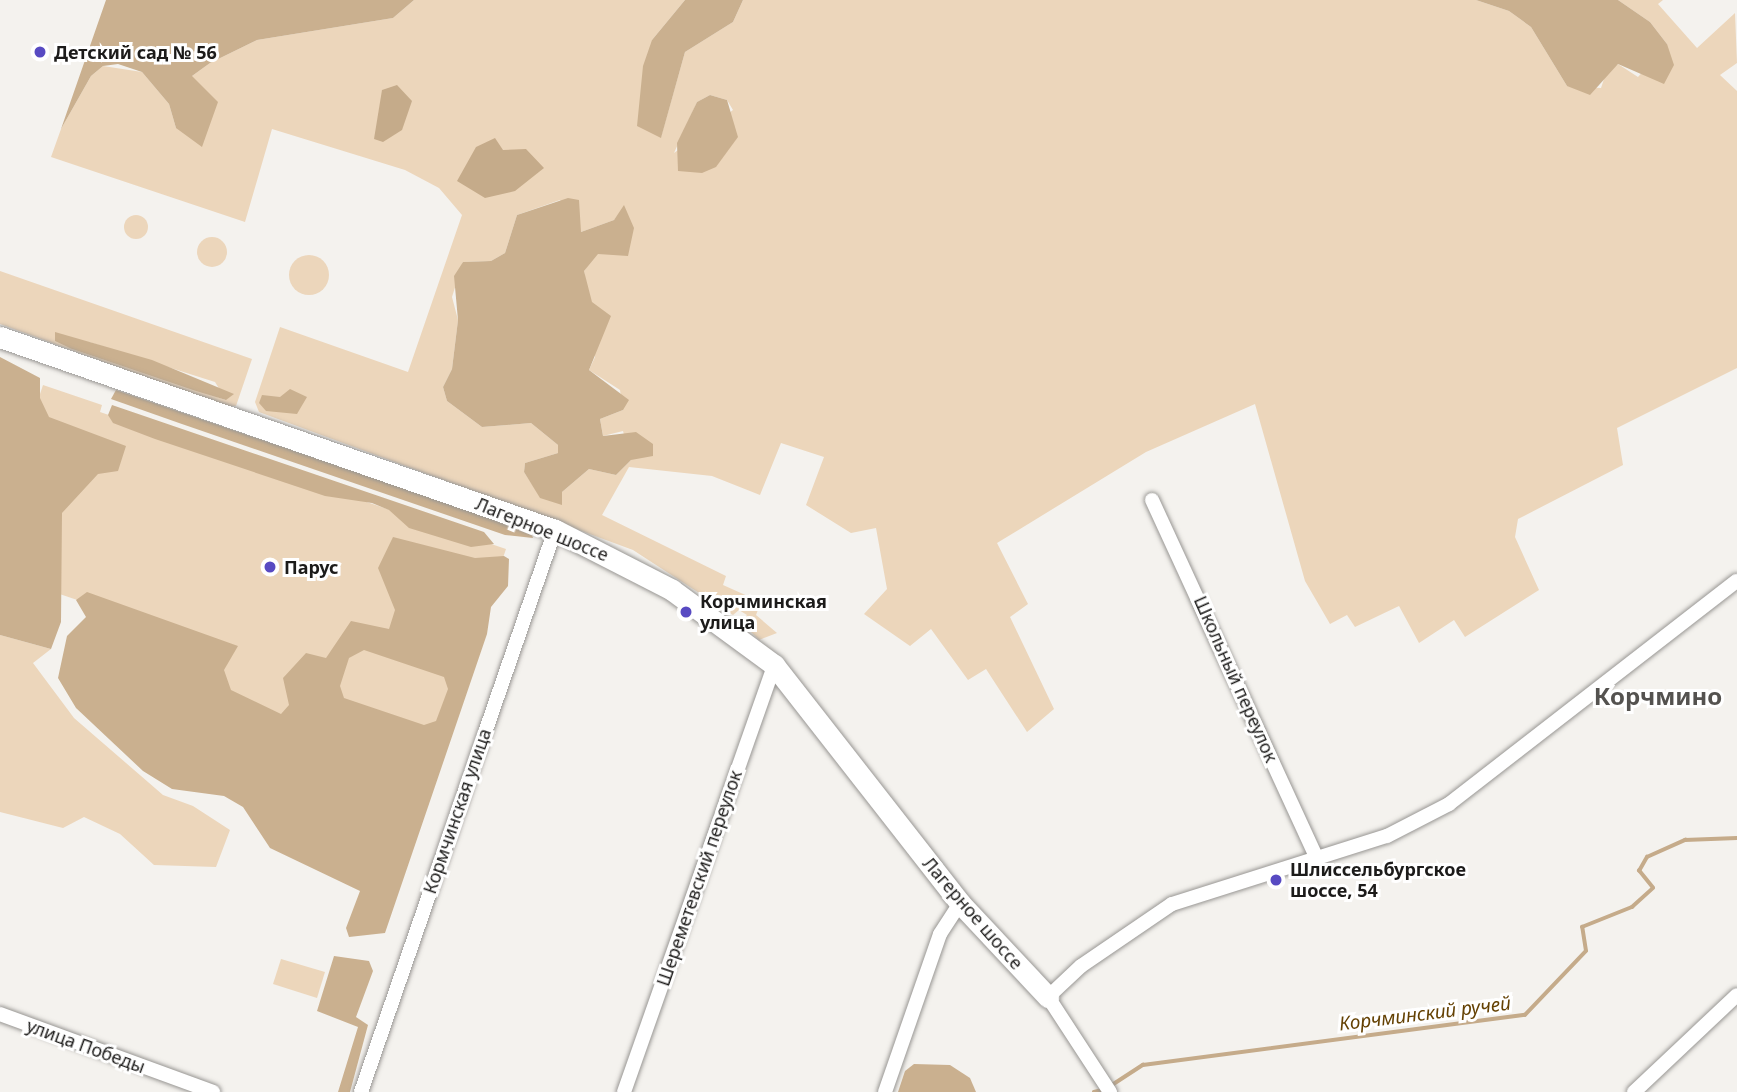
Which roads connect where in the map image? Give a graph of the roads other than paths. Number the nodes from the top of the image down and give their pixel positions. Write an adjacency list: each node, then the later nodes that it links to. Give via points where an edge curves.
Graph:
1 (0, 337): 3 (street, Лагерное шоссе)
2 (1152, 500): 6 (street, Школьный переулок)
3 (555, 530): 5 (street, Лагерное шоссе, via 672,590); 13 (street, Кормчинская улица)
4 (1737, 581): 6 (street, via 1449,804 1387,836)
5 (774, 664): 7 (street, Лагерное шоссе); 14 (street, Шереметевский переулок)
6 (1317, 859): 9 (street, via 1172,904 1081,966)
7 (960, 903): 9 (street, Лагерное шоссе); 15 (street, via 940,934)
8 (1737, 995): 16 (street)
9 (1048, 997): 11 (street)
10 (0, 1014): 12 (street, улица Победы)
11 (1107, 1088)
12 (213, 1092)
13 (361, 1092)
14 (624, 1092)
15 (885, 1092)
16 (1634, 1092)

